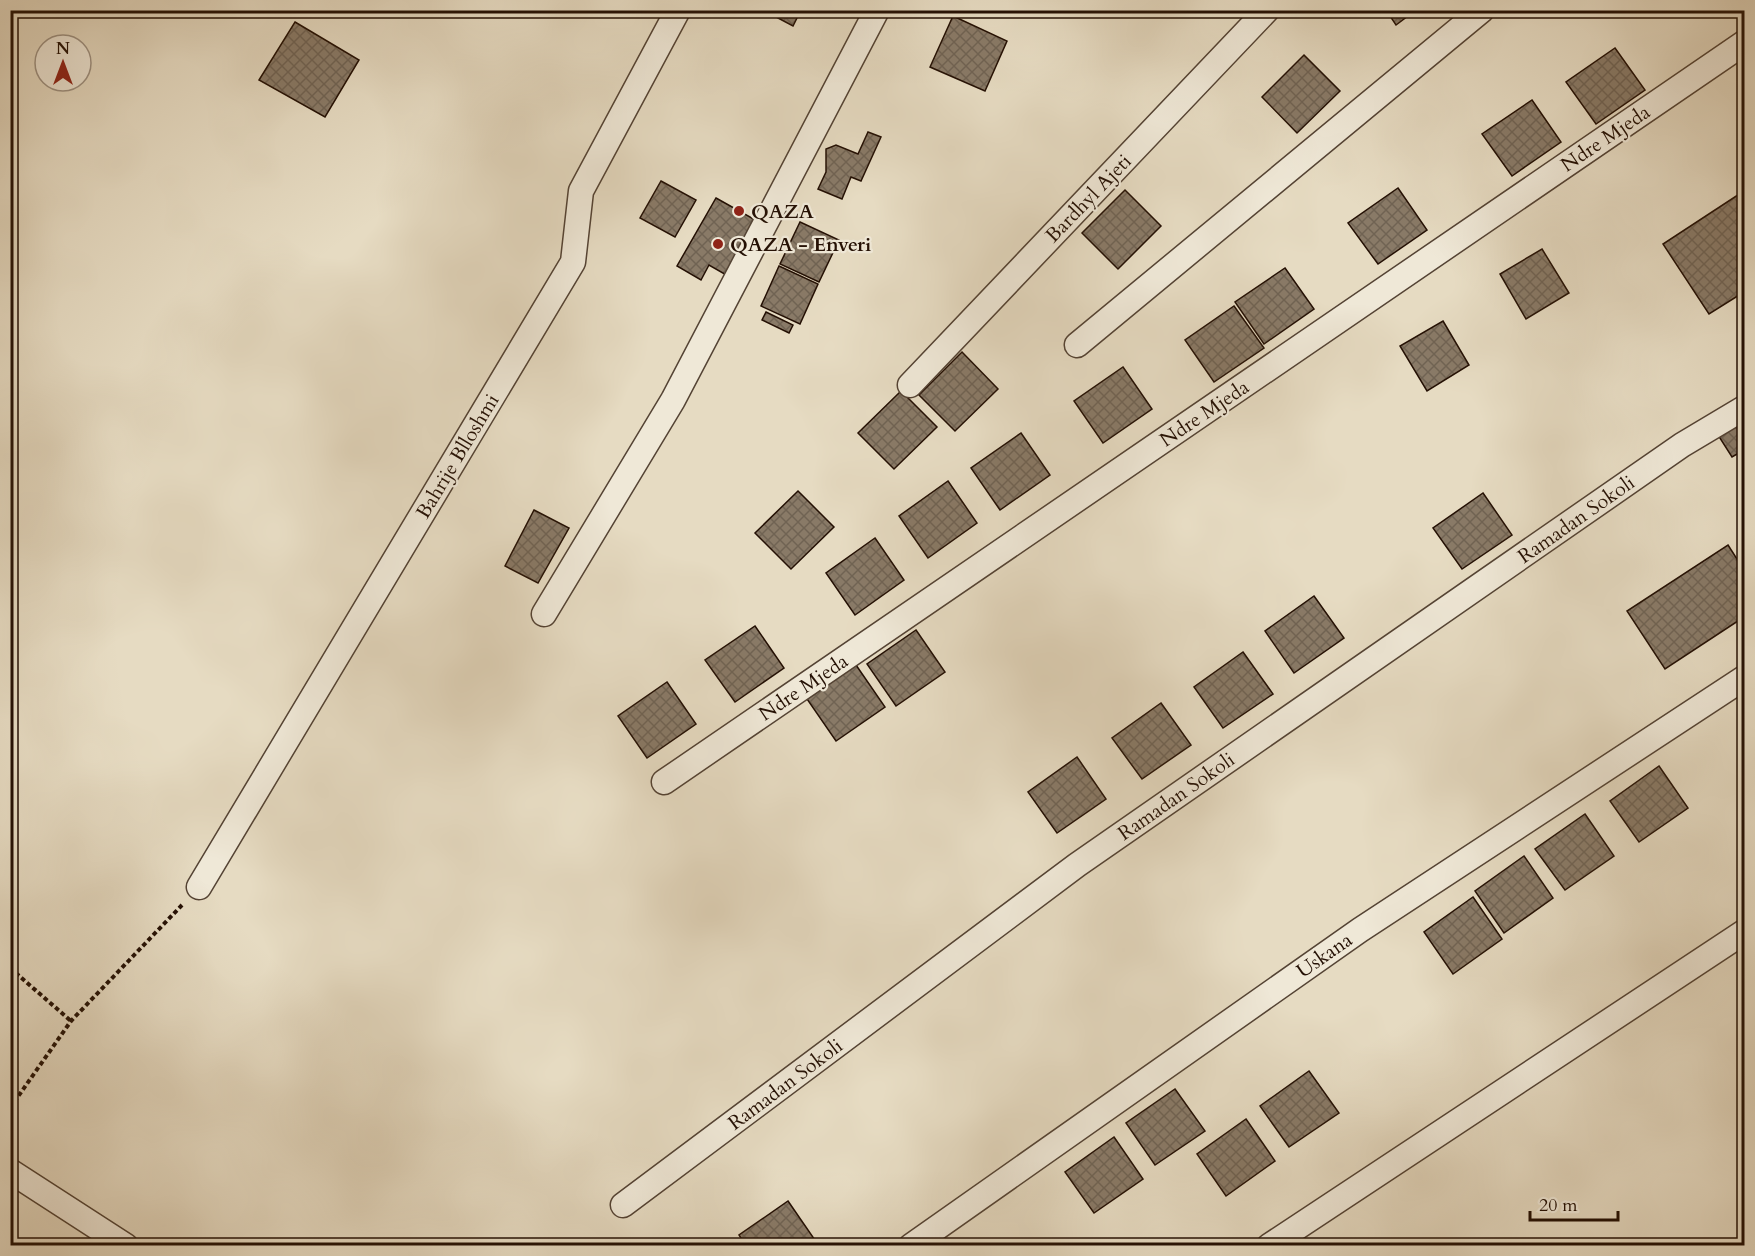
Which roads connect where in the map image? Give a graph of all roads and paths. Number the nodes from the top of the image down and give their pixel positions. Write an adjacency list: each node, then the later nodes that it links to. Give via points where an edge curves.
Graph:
1 (678, 10): 12 (street, Bahrije Blloshmi, via 581,191 573,262)
2 (877, 10): 9 (street, via 673,400)
3 (1267, 10): 7 (street, Bardhyl Ajeti)
4 (1482, 10): 6 (street)
5 (1744, 43): 11 (street, Ndre Mjeda)
6 (1077, 345)
7 (910, 385)
8 (1744, 408): 18 (street, Ramadan Sokoli, via 1682,445 1077,865)
9 (544, 614)
10 (1744, 678): 20 (street, Uskana, via 1360,930)
11 (664, 782)
12 (199, 887): 15 (path)
13 (1744, 932): 21 (street)
14 (10, 968): 15 (path)
15 (71, 1021): 16 (path)
16 (10, 1108)
17 (10, 1171): 19 (street)
18 (623, 1205)
19 (126, 1245)
20 (911, 1245)
21 (1269, 1245)

